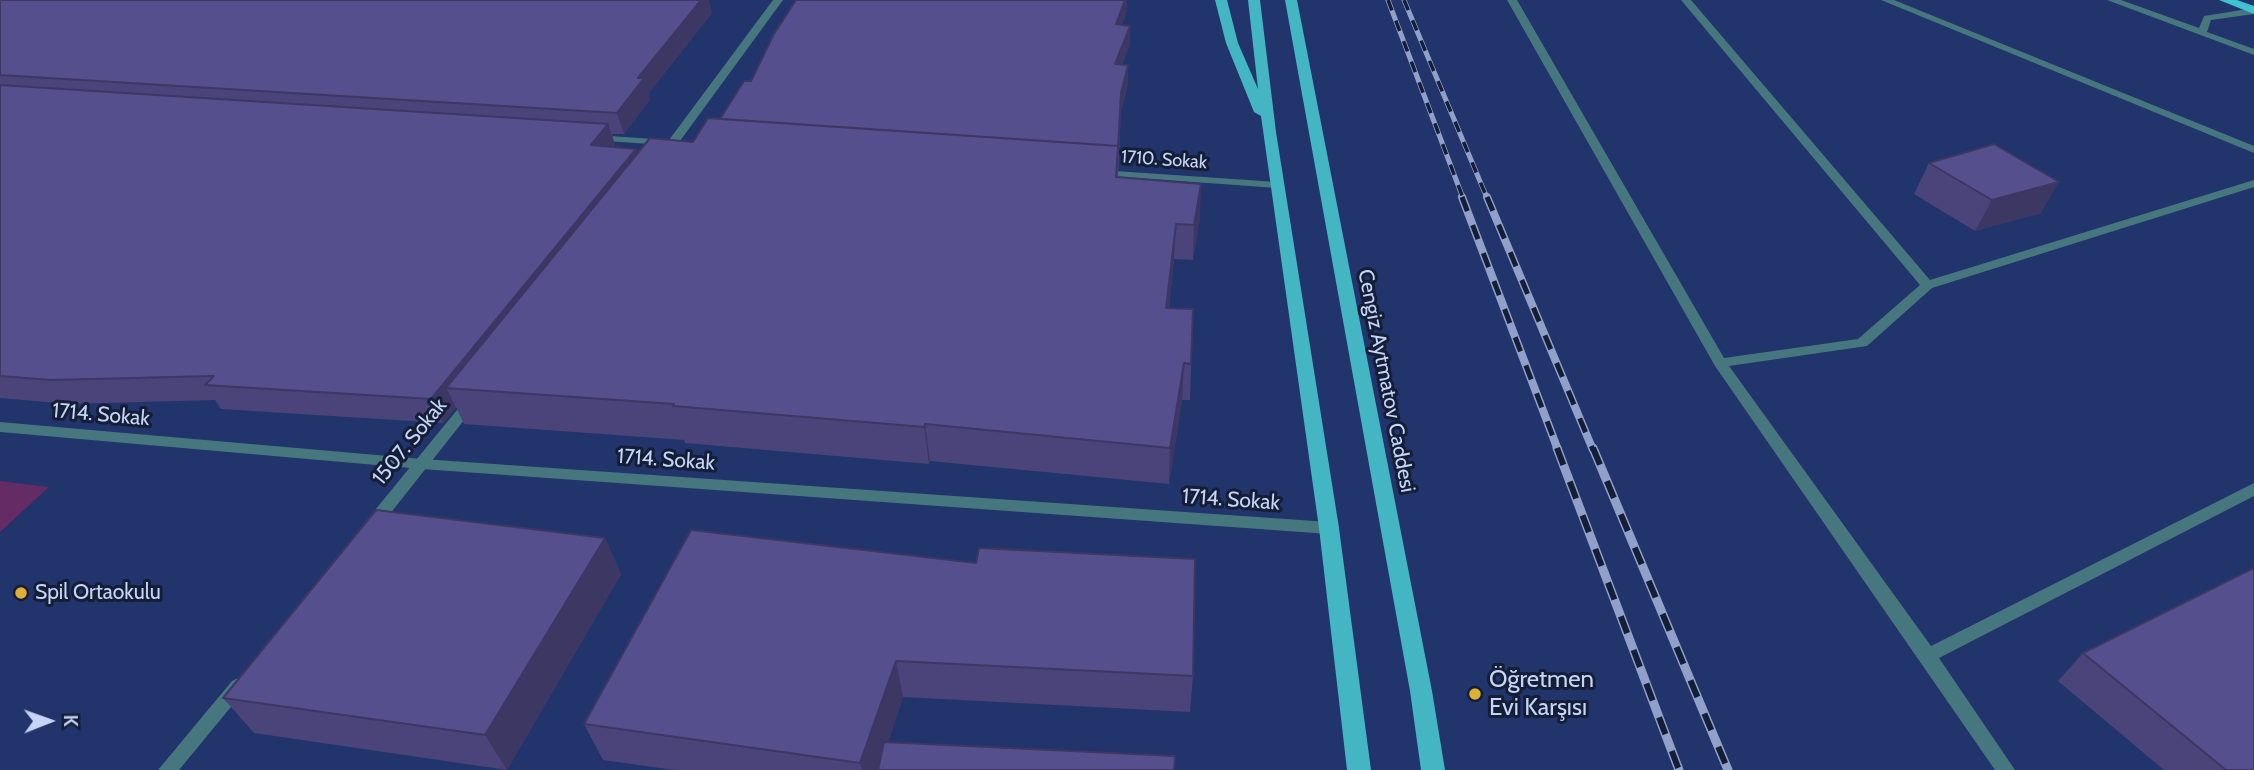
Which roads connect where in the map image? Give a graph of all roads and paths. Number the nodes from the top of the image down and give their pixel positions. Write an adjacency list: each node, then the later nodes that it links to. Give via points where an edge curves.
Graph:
1 (778, 0): 17 (street)
2 (1221, 0): 15 (main road, via 1232,43)
3 (1254, 0): 15 (main road)
4 (1291, 0): 36 (main road, Cengiz Aytmatov Caddesi)
5 (1512, 0): 25 (street)
6 (1686, 0): 24 (street)
7 (1886, 0): 19 (street)
8 (2112, 0): 11 (street)
9 (2152, 0): 11 (street)
10 (2225, 0): 12 (highway)
11 (2132, 7): 13 (street)
12 (2254, 10): 13 (street, via 2207,18)
13 (2202, 32): 14 (street)
14 (2254, 52)
15 (1269, 132): 23 (main road)
16 (578, 136): 17 (street)
17 (674, 143): 18 (street); 20 (street)
18 (688, 144)
19 (2254, 150)
20 (657, 164)
21 (1085, 172): 23 (street, 1710. Sokak)
22 (2254, 183): 24 (street)
23 (1277, 186): 30 (main road)
24 (1927, 285): 25 (street, via 1862,342)
25 (1720, 363): 32 (street)
26 (481, 389): 28 (street, 1507. Sokak)
27 (0, 427): 28 (street, 1714. Sokak)
28 (422, 464): 30 (street, 1714. Sokak); 31 (street, 1507. Sokak)
29 (2254, 489): 32 (street)
30 (1329, 528): 35 (main road)
31 (362, 537)
32 (1928, 656): 37 (street)
33 (250, 671): 34 (street)
34 (167, 770)
35 (1359, 770)
36 (1433, 770)
37 (2006, 770)

